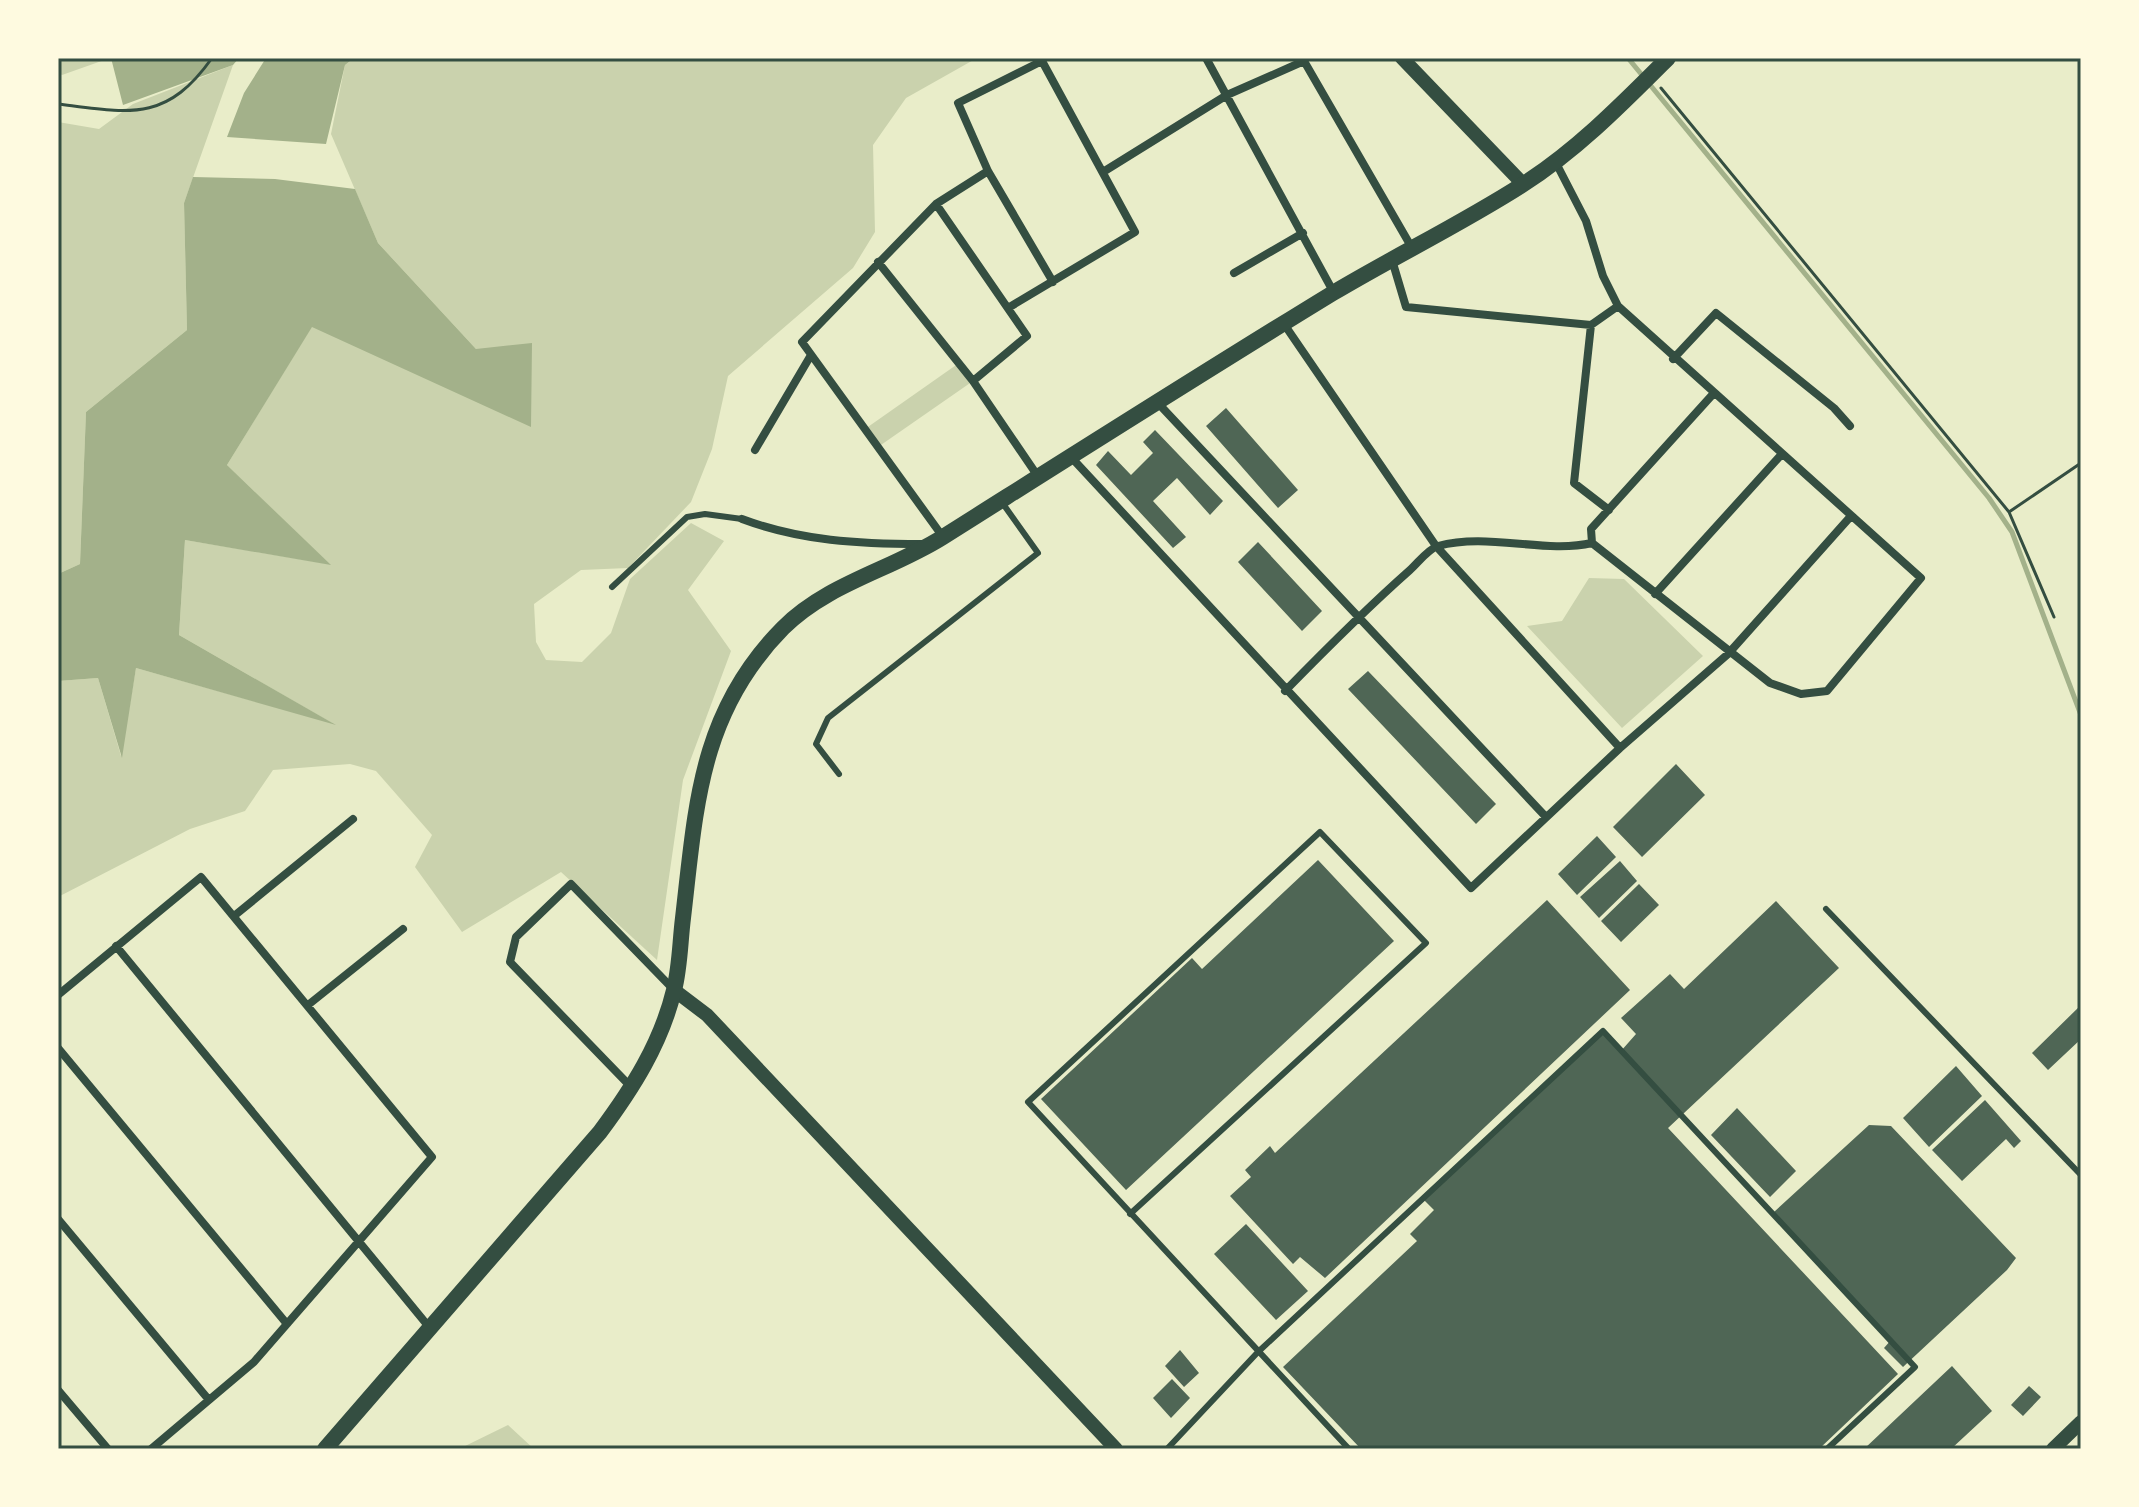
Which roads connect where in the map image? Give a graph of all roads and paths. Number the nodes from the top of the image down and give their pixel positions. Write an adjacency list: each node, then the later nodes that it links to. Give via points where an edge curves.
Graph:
1 (212, 58): 7 (path, via 177,97 136,113)
2 (1206, 58): 6 (street)
3 (1402, 58): 11 (street)
4 (1668, 58): 5 (main road)
5 (1651, 75): 8 (main road); 37 (path)
6 (1227, 95): 10 (street); 13 (street); 14 (street, via 1304,61)
7 (58, 104)
8 (1555, 161): 11 (main road); 20 (street, via 1586,221)
9 (988, 171): 10 (street, via 958,103 1042,61); 12 (street); 18 (street)
10 (1103, 172): 18 (street, via 1135,232)
11 (1523, 184): 14 (main road)
12 (936, 204): 16 (street); 21 (street)
13 (1303, 233): 17 (street); 19 (street)
14 (1412, 248): 15 (main road)
15 (1391, 259): 19 (main road); 23 (street, via 1406,307)
16 (878, 262): 24 (street, via 802,342); 26 (street)
17 (1234, 273)
18 (1053, 282): 21 (street)
19 (1334, 293): 22 (main road)
20 (1618, 306): 23 (street); 25 (street)
21 (1008, 308): 26 (street, via 1027,336)
22 (1284, 324): 28 (main road); 42 (street)
23 (1591, 325): 36 (street, via 1574,483)
24 (811, 355): 30 (street); 40 (street)
25 (1673, 359): 27 (street); 29 (street, via 1716,313)
26 (973, 381): 34 (street)
27 (1714, 393): 31 (street); 36 (street)
28 (1156, 401): 32 (main road); 45 (street)
29 (1850, 426)
30 (755, 450)
31 (1781, 455): 38 (street); 44 (street)
32 (1069, 456): 34 (main road); 48 (street)
33 (2081, 463): 37 (path)
34 (1037, 475): 35 (main road)
35 (999, 498): 40 (main road); 50 (lane, via 1038,553 828,718 816,744)
36 (1609, 510): 41 (street, via 1591,529)
37 (2009, 512): 46 (path)
38 (1851, 516): 47 (street); 47 (street, via 1921,578 1827,691 1801,694 1770,683)
39 (742, 519): 40 (street, via 778,532 846,544); 43 (lane, via 687,517)
40 (937, 541): 57 (main road, via 819,597 783,628 741,683 722,716 696,797)
41 (1592, 543): 42 (street, via 1568,548 1489,542); 44 (street)
42 (1436, 546): 45 (street); 49 (street)
43 (612, 587)
44 (1655, 594): 47 (street)
45 (1359, 615): 48 (street); 51 (street)
46 (2054, 617)
47 (1728, 654): 49 (street)
48 (1285, 691): 51 (street, via 1471,888)
49 (1620, 748): 51 (street)
50 (839, 774)
51 (1546, 817)
52 (353, 819): 54 (street)
53 (1826, 909): 62 (lane)
54 (234, 916): 56 (street, via 201,877); 59 (street)
55 (403, 929): 59 (street)
56 (116, 946): 58 (street); 65 (street)
57 (674, 990): 61 (main road); 61 (street, via 571,884 516,937 510,962); 75 (street, via 723,1031)
58 (58, 995)
59 (308, 1005): 65 (street, via 432,1157)
60 (58, 1048): 66 (street)
61 (633, 1088): 67 (main road)
62 (2081, 1175)
63 (1130, 1214): 63 (lane, via 1028,1102 1320,832 1426,943); 68 (lane)
64 (58, 1219): 70 (street)
65 (360, 1243): 66 (street); 67 (street)
66 (287, 1324): 70 (street, via 254,1362)
67 (429, 1327): 74 (main road)
68 (1258, 1352): 76 (lane); 77 (lane); 78 (lane, via 1603,1031 1915,1367)
69 (58, 1390): 72 (street)
70 (209, 1400): 73 (street)
71 (2081, 1422): 79 (street)
72 (108, 1449)
73 (151, 1449)
74 (325, 1449)
75 (1116, 1449)
76 (1167, 1449)
77 (1349, 1449)
78 (1827, 1449)
79 (2053, 1449)

